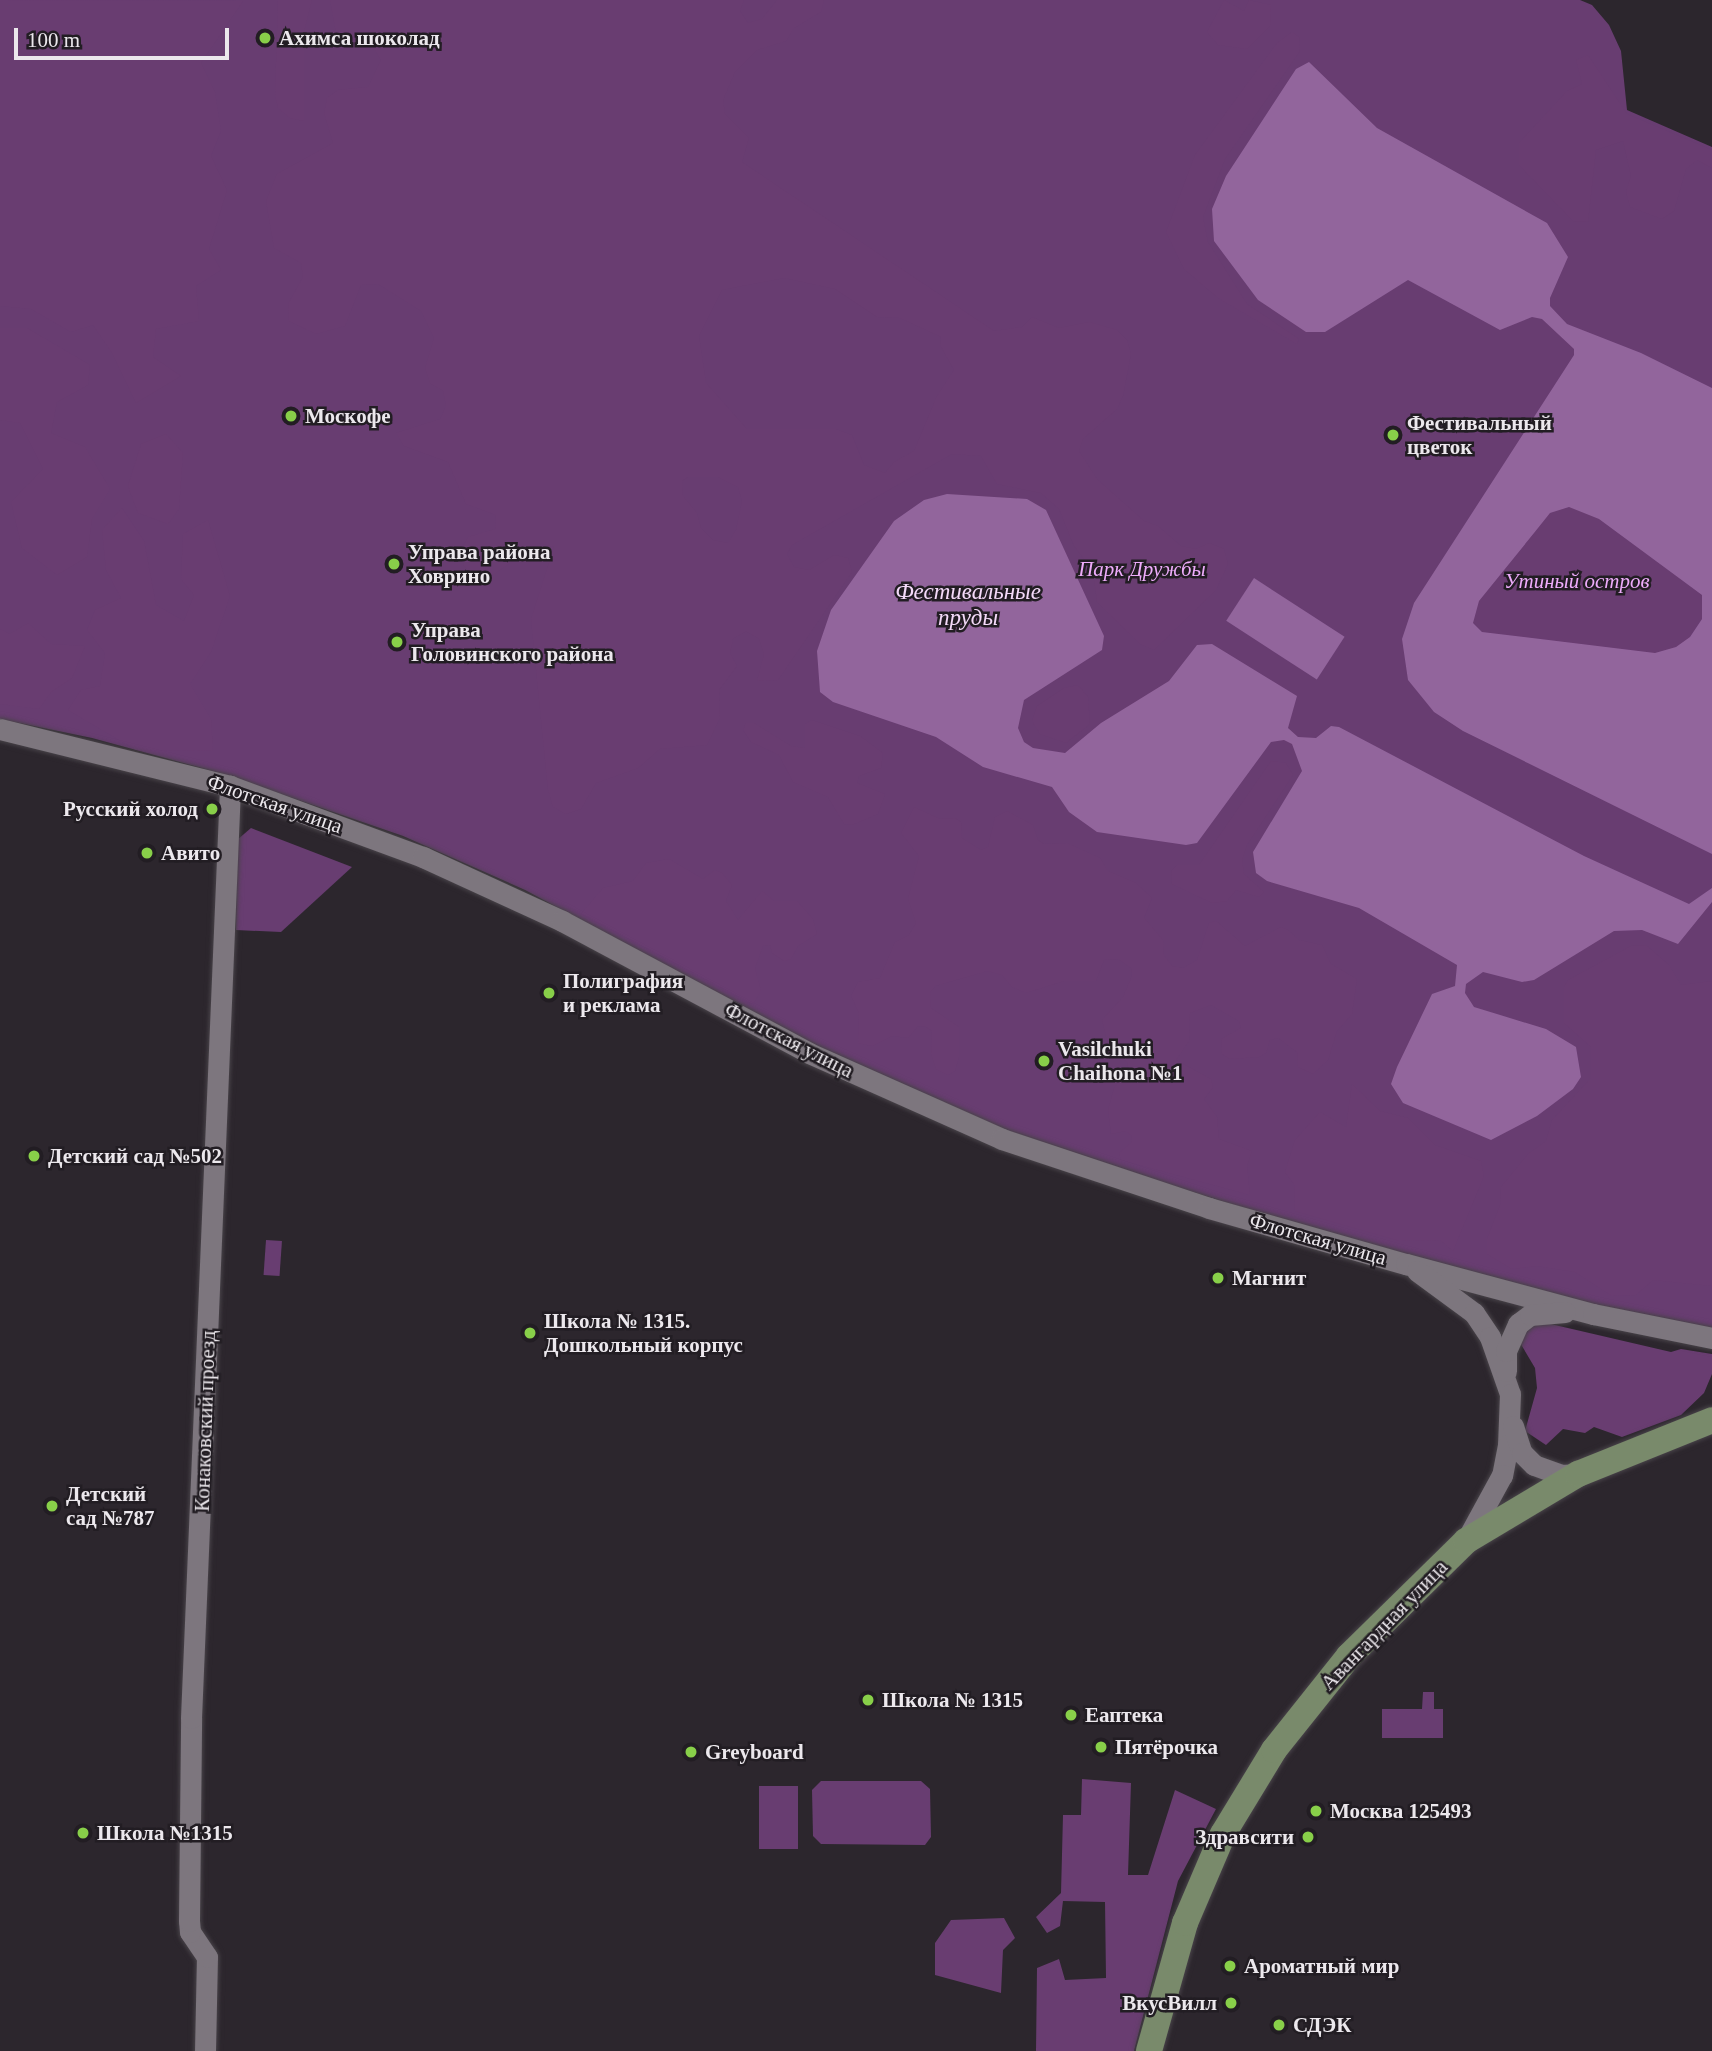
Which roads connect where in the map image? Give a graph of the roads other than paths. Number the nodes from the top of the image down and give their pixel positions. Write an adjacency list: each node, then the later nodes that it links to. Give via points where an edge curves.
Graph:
1 (0, 729): 2 (street, Флотская улица)
2 (230, 786): 3 (street, Флотская улица, via 423,857 562,921 809,1053 931,1111 1177,1197); 11 (street, Конаковский проезд, via 191,1718 189,1921 190,1932 207,1957)
3 (1406, 1264): 4 (street, Флотская улица); 6 (street, Авангардная улица, via 1474,1313)
4 (1593, 1314): 5 (street, Флотская улица); 6 (street, Флотская улица, via 1530,1315 1511,1335)
5 (1712, 1338)
6 (1506, 1373): 7 (street, Авангардная улица)
7 (1511, 1417): 9 (street, via 1515,1440 1534,1465 1561,1475); 10 (street, Авангардная улица, via 1502,1475)
8 (1712, 1420): 9 (main road, Авангардная улица)
9 (1578, 1474): 10 (main road, Авангардная улица)
10 (1465, 1541): 12 (main road, Авангардная улица, via 1323,1685 1252,1786 1223,1834 1185,1923)
11 (205, 2051)
12 (1149, 2051)

